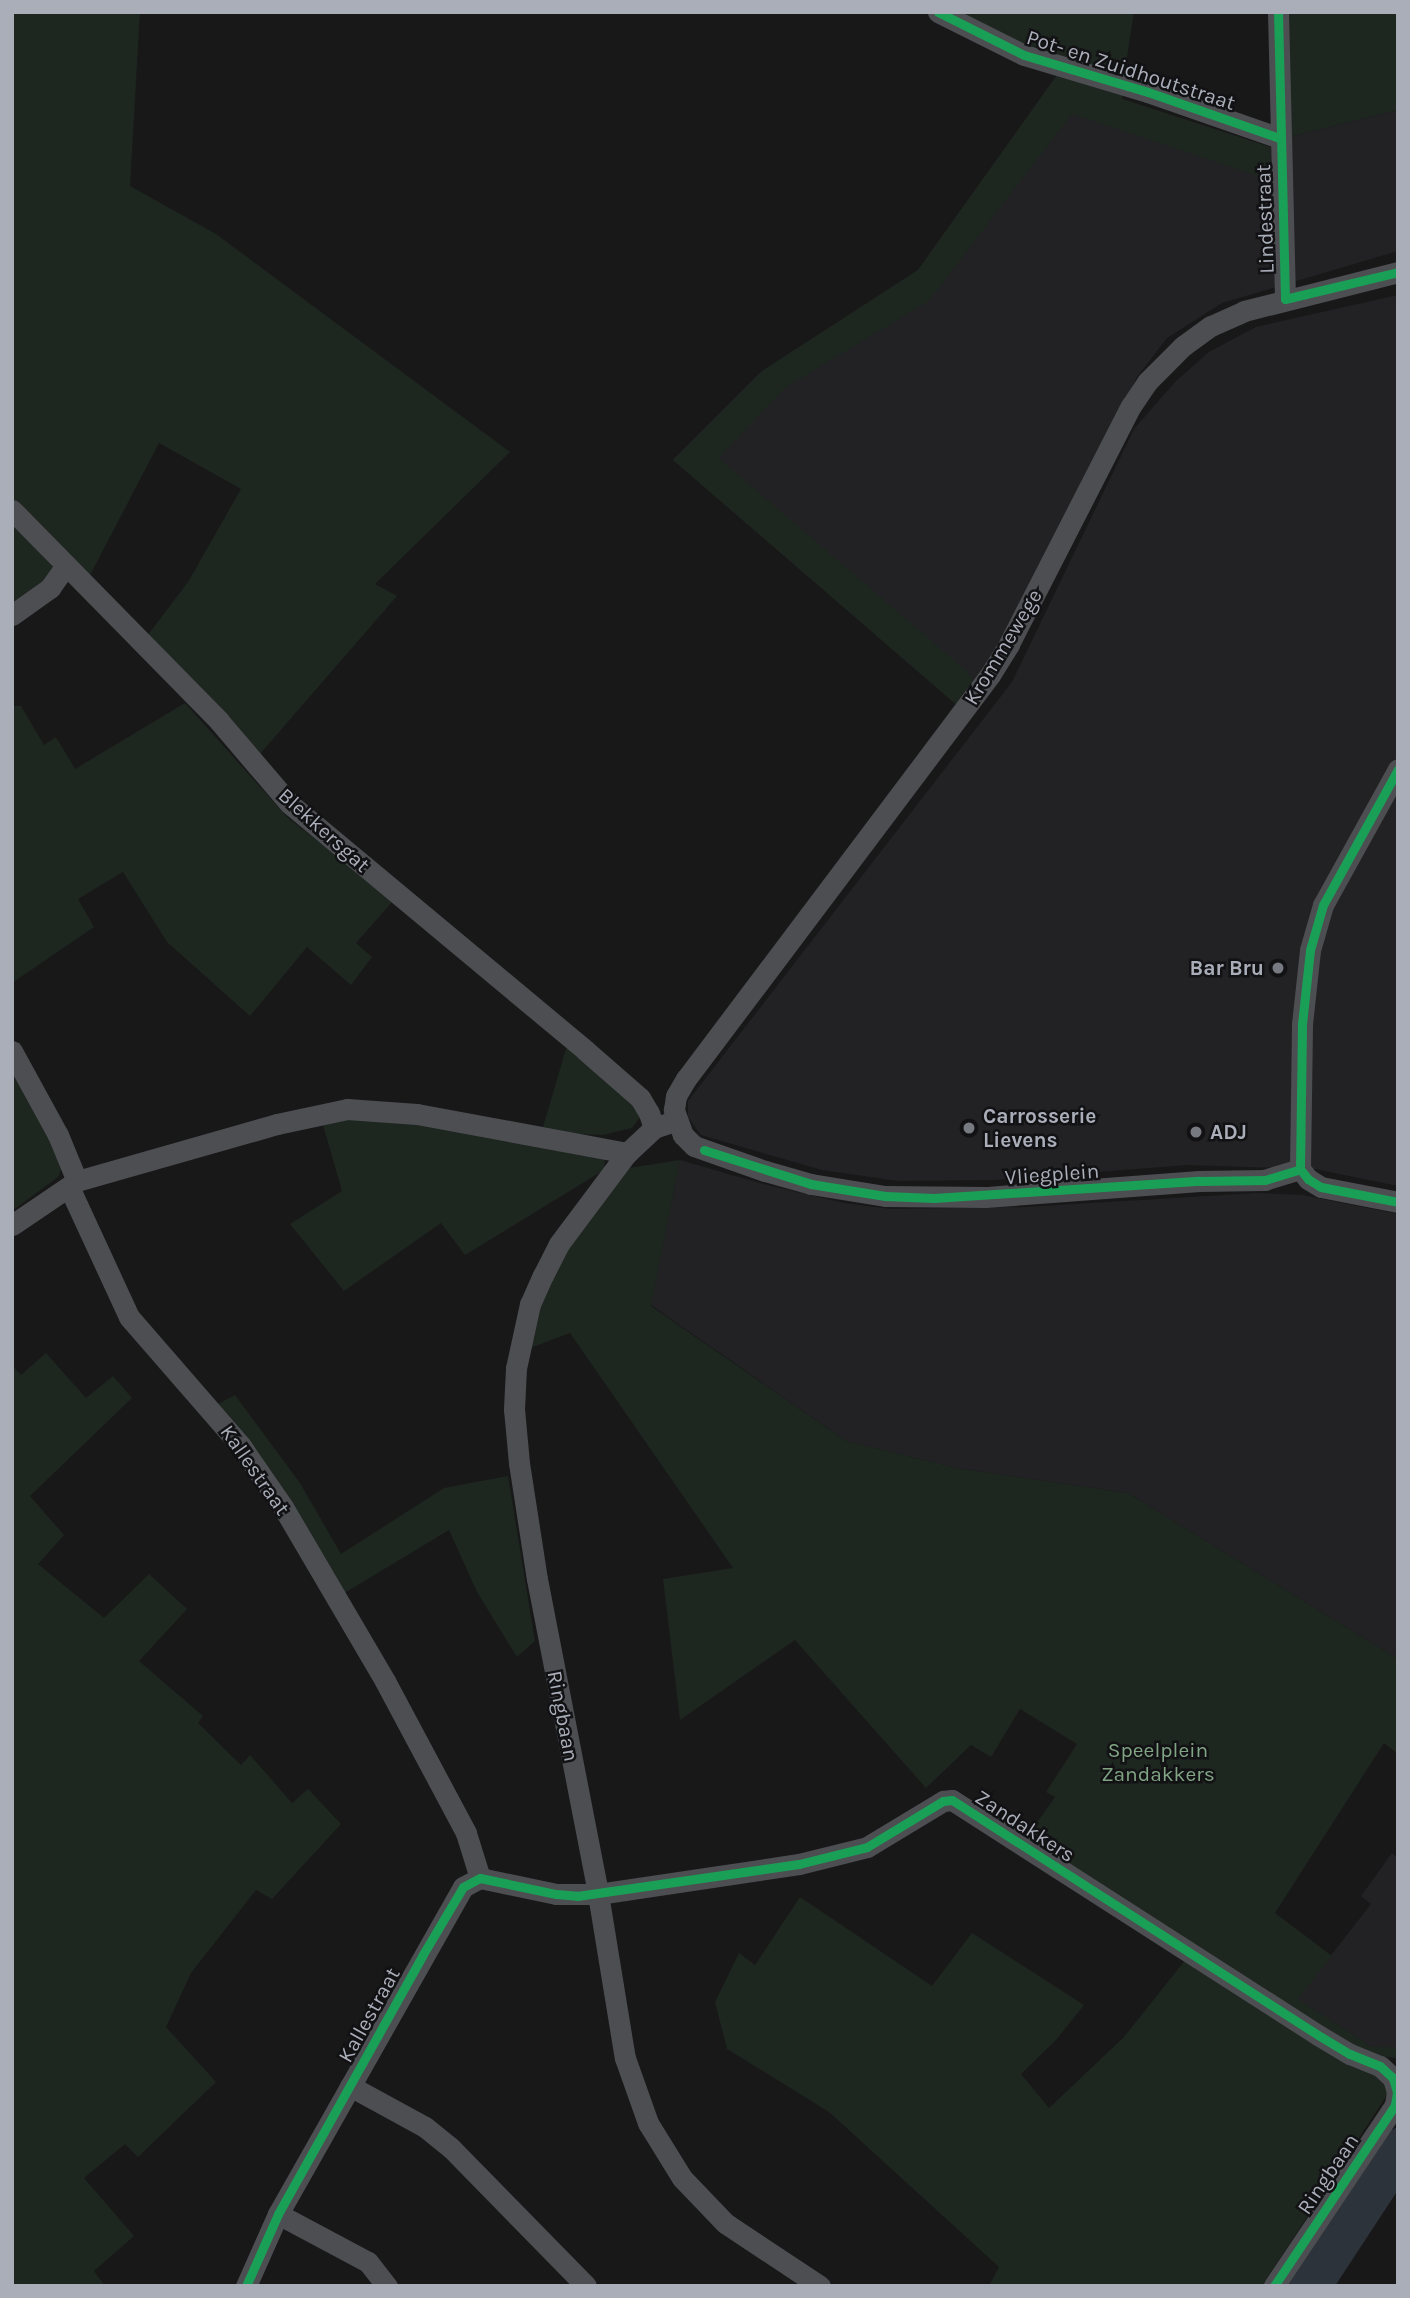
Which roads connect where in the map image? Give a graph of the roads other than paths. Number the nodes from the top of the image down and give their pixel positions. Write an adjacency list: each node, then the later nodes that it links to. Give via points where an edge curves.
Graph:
1 (937, 12): 3 (street, Pot- en Zuidhoutstraat, via 1024,55)
2 (1278, 12): 3 (street, Lindestraat)
3 (1279, 138): 5 (street, Lindestraat)
4 (1398, 272): 5 (street, Krommewege)
5 (1285, 299): 11 (street, Krommewege, via 1211,326 1147,382 990,675 686,1079 676,1096)
6 (12, 510): 7 (street, Blekkersgat)
7 (66, 565): 8 (street, via 50,588); 12 (street, Blekkersgat, via 219,721 290,804 640,1098)
8 (12, 615)
9 (1398, 769): 14 (street, via 1323,905 1310,950 1303,1024)
10 (12, 1051): 15 (street, Kallestraat, via 58,1135)
11 (676, 1121): 12 (street, Ringbaan); 14 (street, Vliegplein, via 694,1146 721,1156 811,1184 886,1196 985,1196 1199,1181 1265,1181)
12 (654, 1128): 13 (street, Ringbaan)
13 (627, 1153): 15 (street, via 418,1114 346,1109 277,1124); 19 (street, Ringbaan, via 559,1244 530,1304 516,1368 514,1409 537,1578)
14 (1300, 1169): 16 (street, via 1321,1187)
15 (73, 1184): 17 (street); 18 (street, Kallestraat, via 129,1317 233,1435 283,1507 385,1681 466,1833)
16 (1398, 1202)
17 (12, 1225)
18 (480, 1878): 19 (street, via 556,1894); 21 (street, Kallestraat, via 463,1887)
19 (598, 1894): 20 (street, Zandakkers, via 867,1847 952,1800 1318,2035 1380,2066); 26 (street, Ringbaan, via 625,2058 648,2123 682,2178 725,2223)
20 (1393, 2078): 27 (street, Ringbaan, via 1395,2105)
21 (350, 2086): 22 (street, Kallestraat); 25 (street, via 425,2127 451,2148)
22 (278, 2214): 23 (street, Kallestraat); 24 (street, via 368,2262)
23 (246, 2286)
24 (387, 2286)
25 (586, 2286)
26 (820, 2286)
27 (1274, 2286)

